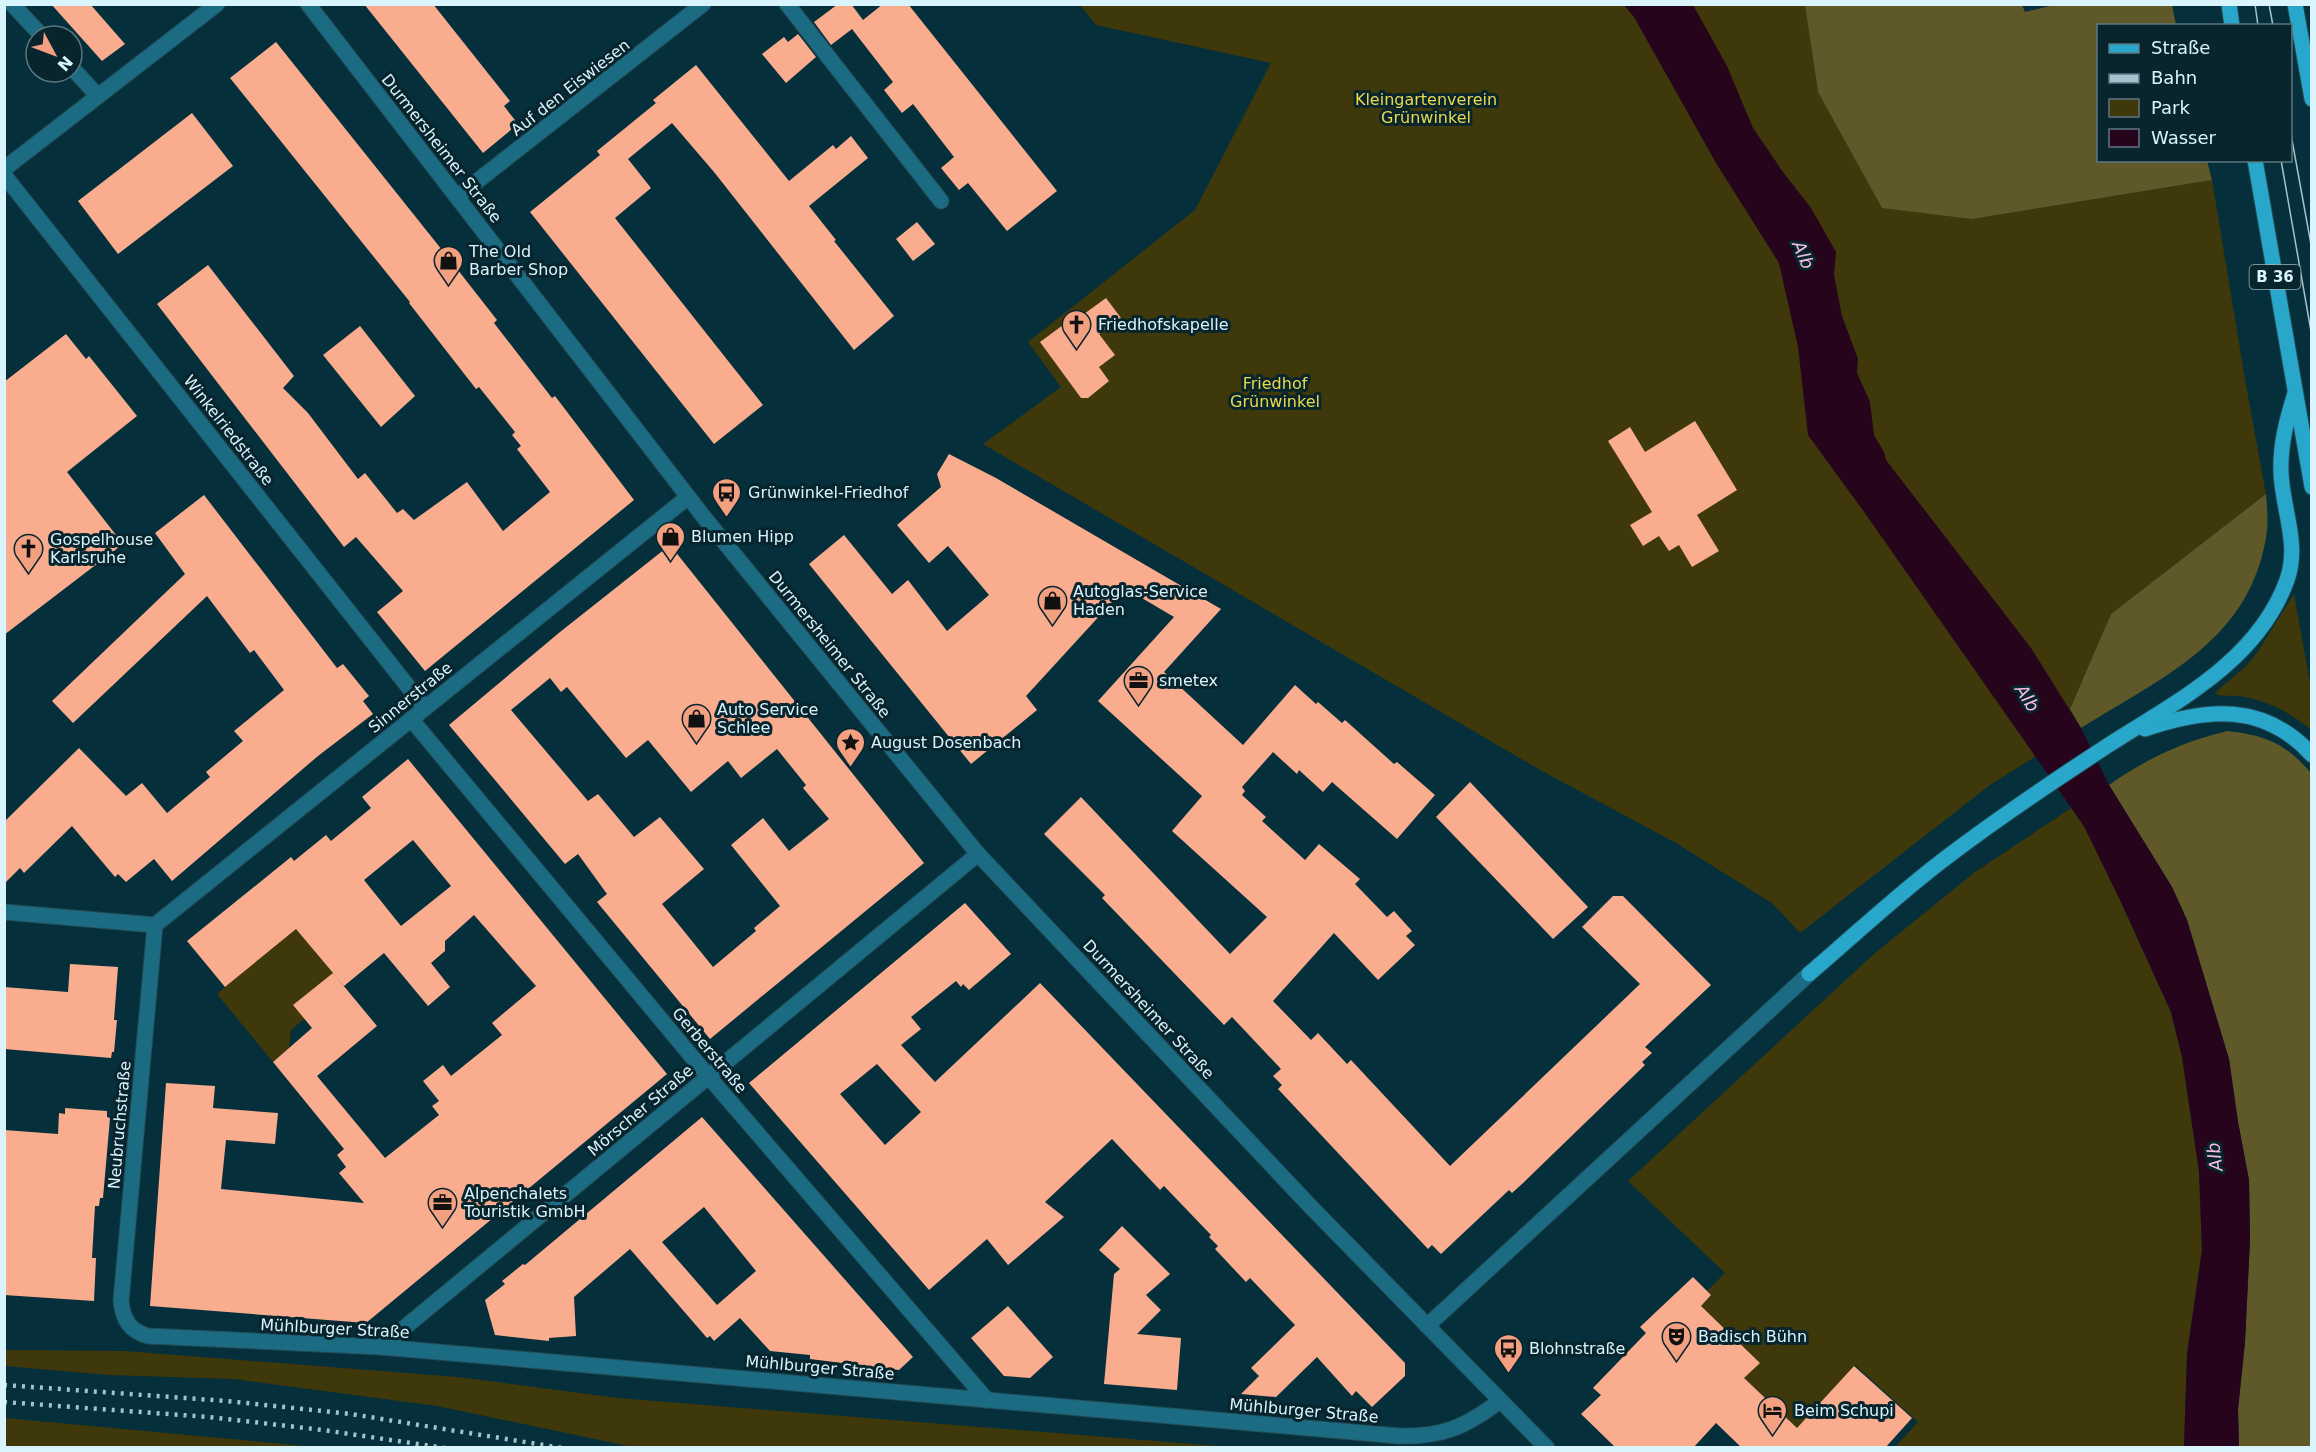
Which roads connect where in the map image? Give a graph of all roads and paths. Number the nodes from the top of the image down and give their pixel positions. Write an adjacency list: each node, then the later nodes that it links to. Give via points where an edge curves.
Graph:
1 (12, 4): 8 (street)
2 (217, 4): 11 (street)
3 (308, 4): 16 (street, Durmersheimer Straße)
4 (703, 4): 16 (street, Auf den Eiswiesen)
5 (787, 4): 17 (street)
6 (2229, 4): 9 (main road)
7 (2295, 4): 12 (main road)
8 (31, 24)
9 (2232, 24)
10 (84, 81): 11 (street)
11 (98, 96): 14 (street)
12 (2312, 99)
13 (2255, 162): 18 (main road, B 36)
14 (4, 169)
15 (4, 175): 21 (street, Winkelriedstraße)
16 (458, 197): 20 (street, Durmersheimer Straße)
17 (941, 201)
18 (2295, 393): 19 (main road, B 36); 23 (main road, via 2283,435 2281,473 2292,540 2288,578 2271,613 2228,663 2191,693)
19 (2312, 487)
20 (688, 497): 21 (street, Sinnerstraße); 25 (street, Durmersheimer Straße)
21 (425, 708): 22 (street, Sinnerstraße)
22 (411, 720): 27 (street, Sinnerstraße); 29 (street, Gerberstraße)
23 (2120, 738): 24 (main road, via 2161,724 2220,713 2255,718 2286,732); 28 (main road, via 1951,854)
24 (2312, 755)
25 (978, 854): 29 (street, Mörscher Straße); 31 (street, Durmersheimer Straße)
26 (4, 912): 27 (street)
27 (155, 925): 30 (street, Neubruchstraße, via 121,1301 122,1314)
28 (1809, 975): 31 (street)
29 (708, 1077): 32 (street, Mörscher Straße); 33 (street, Gerberstraße)
30 (129, 1326): 32 (street, Mühlburger Straße, via 148,1336)
31 (1427, 1326): 34 (street, Durmersheimer Straße)
32 (381, 1347): 33 (street, Mühlburger Straße)
33 (987, 1400): 34 (street, Mühlburger Straße, via 1426,1437 1474,1420)
34 (1500, 1401): 35 (street, Durmersheimer Straße)
35 (1547, 1448)

